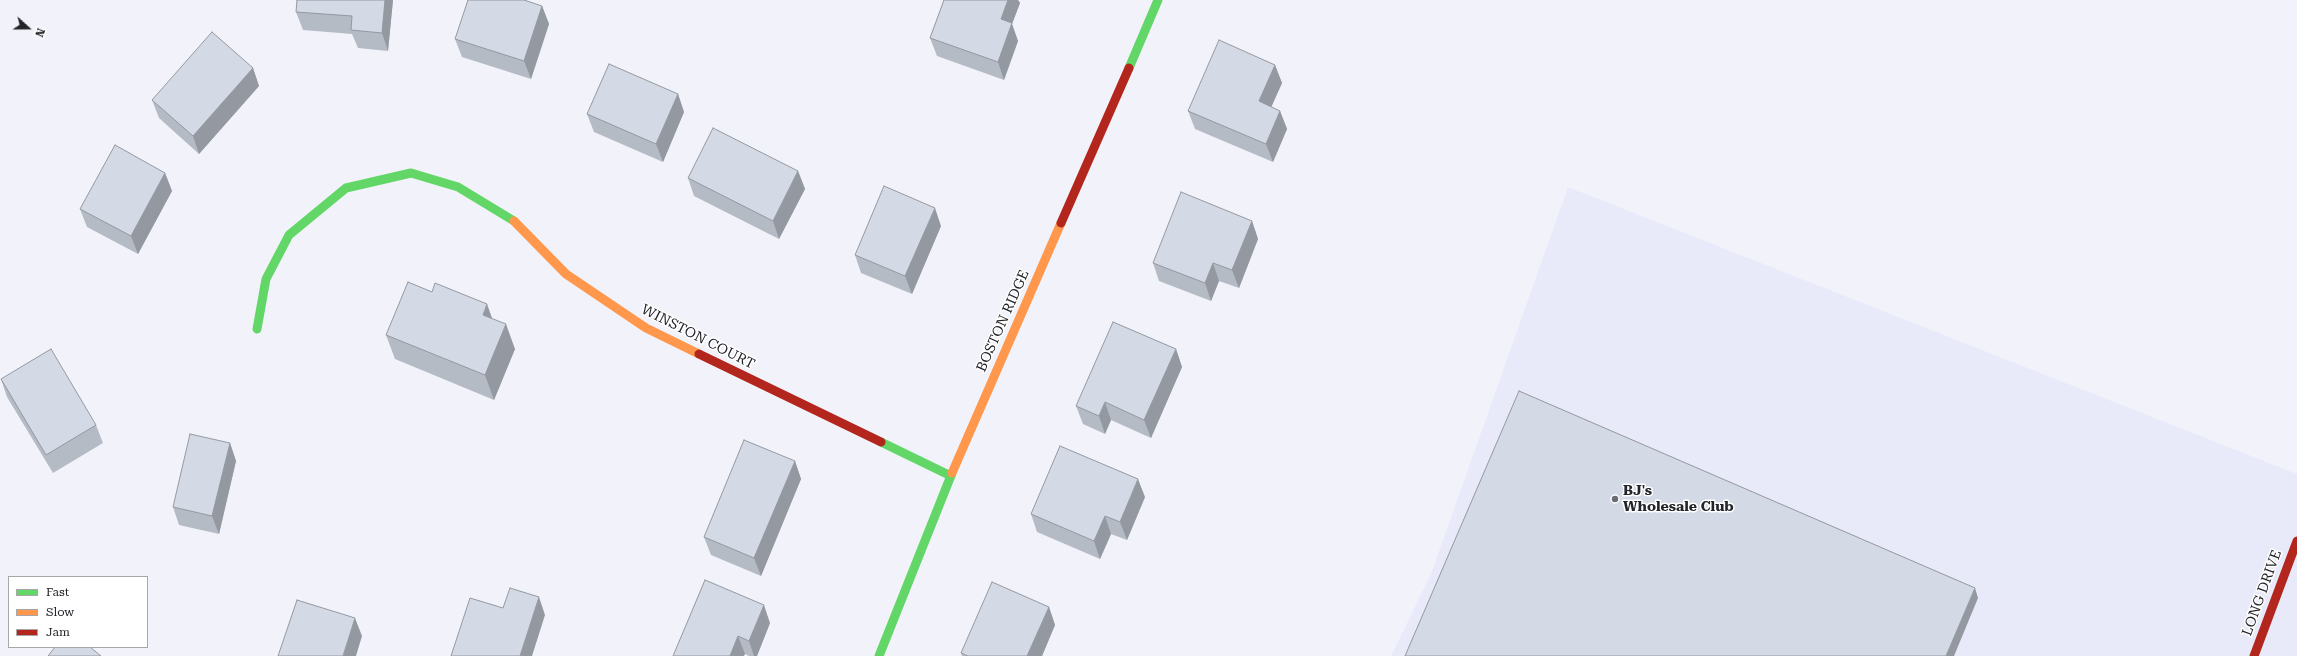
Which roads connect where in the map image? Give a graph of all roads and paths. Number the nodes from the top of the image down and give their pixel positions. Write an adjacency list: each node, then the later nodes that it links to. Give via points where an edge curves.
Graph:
1 (1158, 0): 3 (street, BOSTON RIDGE)
2 (257, 329): 3 (street, WINSTON COURT, via 266,279 289,235 346,188 411,173 458,187 514,221 566,274 646,328)
3 (951, 476): 5 (street, BOSTON RIDGE)
4 (2297, 540): 6 (street, LONG DRIVE)
5 (879, 656)
6 (2254, 656)

